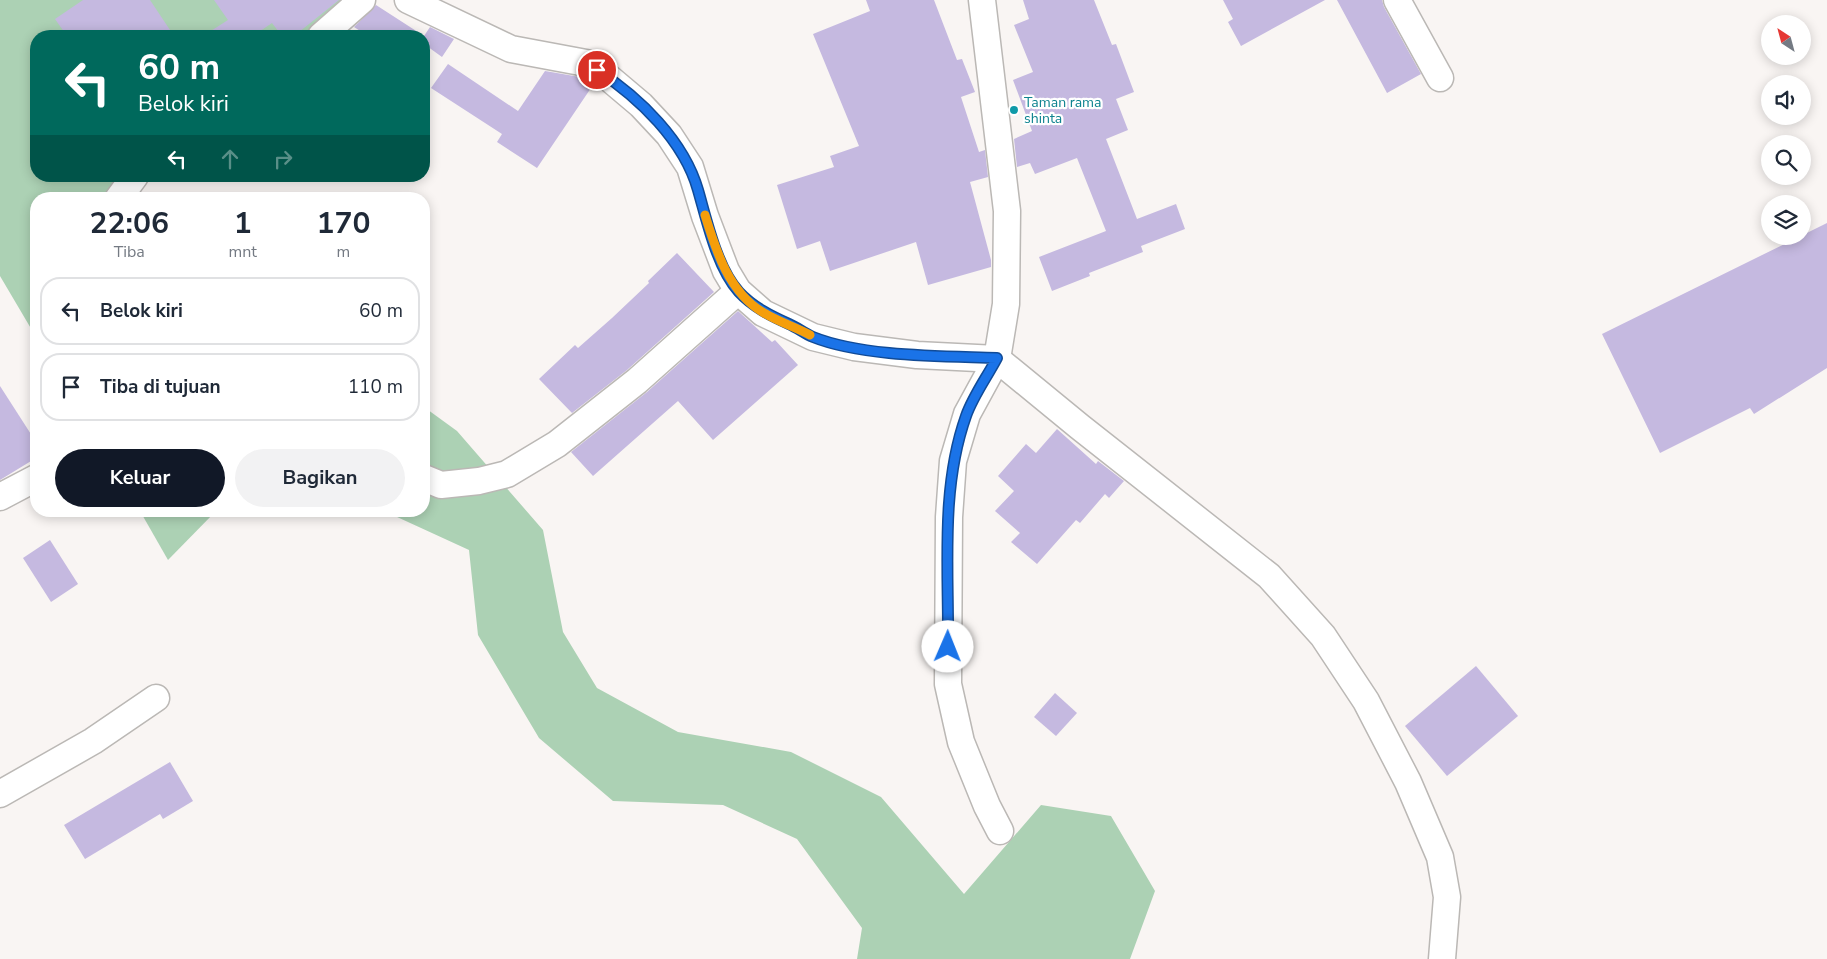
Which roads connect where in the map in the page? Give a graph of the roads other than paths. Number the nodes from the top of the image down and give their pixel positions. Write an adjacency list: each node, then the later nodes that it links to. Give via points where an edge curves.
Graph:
1 (362, 0): 5 (street)
2 (408, 0): 7 (street, via 511,49 586,63 641,105 669,135 690,167 715,245)
3 (982, 0): 8 (street, via 1007,211 1006,304)
4 (1397, 0): 6 (street)
5 (328, 30)
6 (1440, 78)
7 (738, 291): 8 (street, via 763,313 813,337 854,347 917,355); 9 (street, via 637,381 549,449 507,474 479,481 441,484)
8 (997, 358): 14 (street, via 967,414 953,461 949,517 948,684 962,742); 15 (street, via 1269,576 1324,636 1370,710 1408,782 1440,857 1447,897)
9 (430, 480)
10 (30, 481): 11 (street)
11 (0, 497)
12 (156, 698): 13 (street, via 93,741)
13 (0, 794)
14 (1000, 831)
15 (1442, 959)

